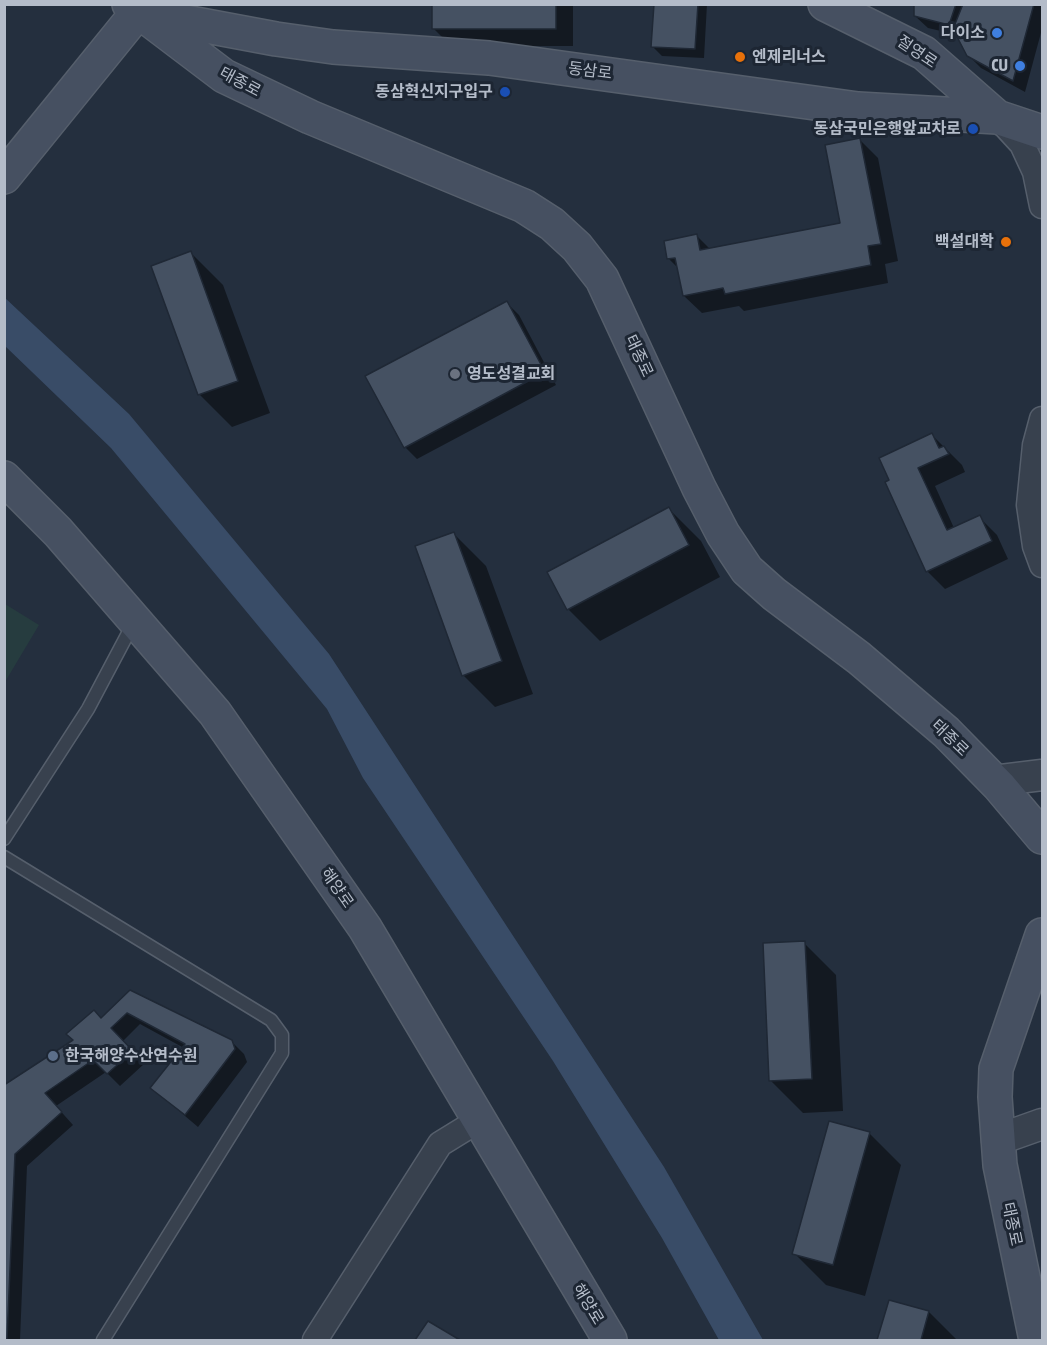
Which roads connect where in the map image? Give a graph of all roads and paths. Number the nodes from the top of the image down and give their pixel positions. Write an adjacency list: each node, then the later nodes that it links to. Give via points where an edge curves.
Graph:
1 (825, 4): 3 (main road, 절영로, via 924,53)
2 (133, 9): 3 (main road, 동삼로, via 276,39 489,58 858,110); 5 (main road); 12 (main road, 태종로, via 224,76 310,117 524,206 577,247 602,279 699,488 747,570 946,732)
3 (997, 117): 4 (main road, 동삼로); 6 (street, via 1022,144 1035,172)
4 (1042, 132)
5 (4, 177)
6 (1042, 206)
7 (1042, 419): 9 (street, via 1035,445 1029,505)
8 (4, 478): 10 (main road, 해양로, via 58,532)
9 (1042, 564)
10 (135, 621): 14 (lane, via 88,709); 17 (main road, 해양로, via 215,713 365,928)
11 (1042, 775): 12 (street)
12 (993, 781): 13 (main road, 태종로)
13 (1042, 837)
14 (4, 839)
15 (4, 857): 20 (lane, via 271,1020 282,1035 282,1053)
16 (1042, 935): 19 (main road, 태종로, via 996,1069)
17 (479, 1120): 21 (street, via 440,1144); 22 (main road, 해양로)
18 (1042, 1124): 19 (street)
19 (997, 1140): 23 (main road, 태종로)
20 (103, 1341)
21 (315, 1341)
22 (610, 1341)
23 (1036, 1341)

